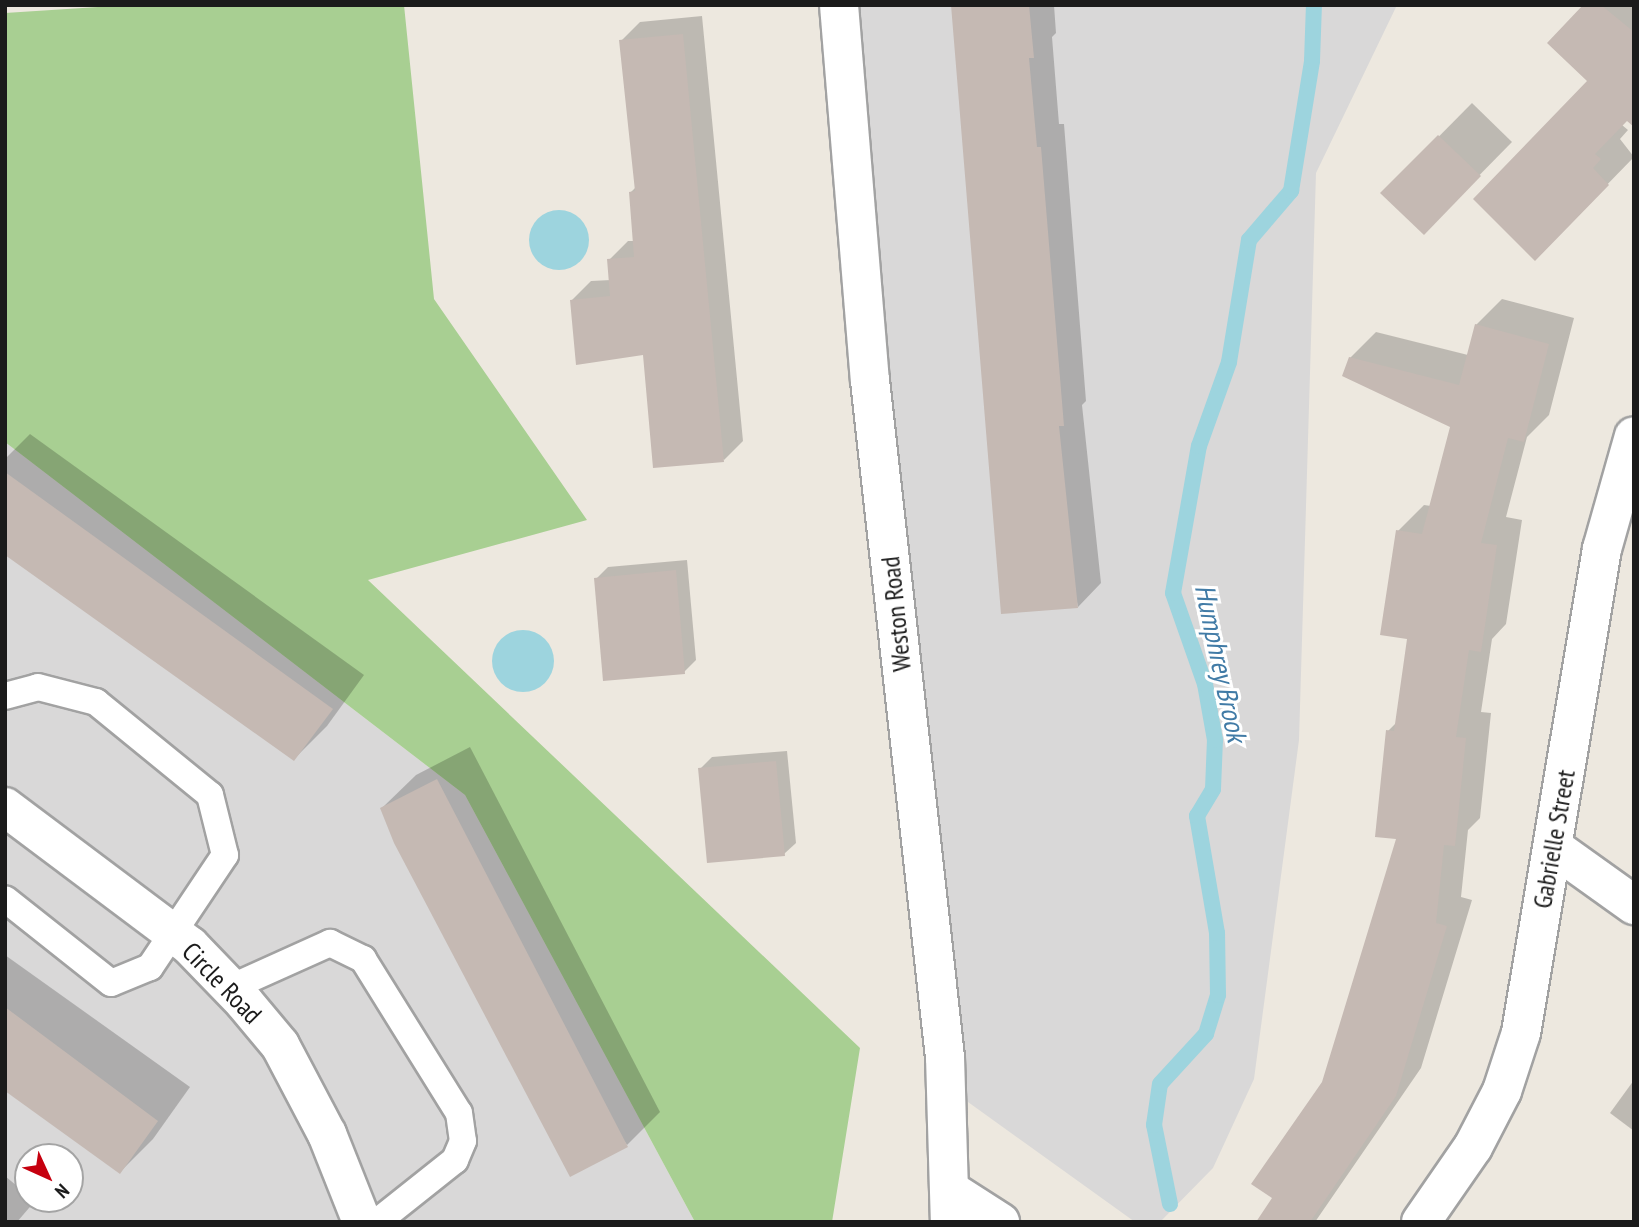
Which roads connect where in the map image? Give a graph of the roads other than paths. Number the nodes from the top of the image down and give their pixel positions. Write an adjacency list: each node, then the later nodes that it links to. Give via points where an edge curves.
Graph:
1 (839, 5): 10 (street, Weston Road, via 870,380 945,1057)
2 (1634, 436): 5 (street, Gabrielle Street, via 1602,549)
3 (5, 696): 8 (lane, via 38,687 96,702 210,795 225,855)
4 (5, 807): 8 (street, Circle Road)
5 (1553, 847): 7 (street); 14 (street, Gabrielle Street, via 1521,1033 1502,1091 1473,1147)
6 (5, 899): 8 (lane, via 111,983 150,967)
7 (1634, 905)
8 (174, 934): 9 (street, Circle Road)
9 (230, 988): 11 (street, Circle Road, via 280,1045 332,1145); 12 (lane, via 330,943 363,958 459,1113 463,1141 455,1160)
10 (951, 1207): 13 (street)
11 (362, 1222)
12 (377, 1222)
13 (1000, 1222)
14 (1421, 1222)

